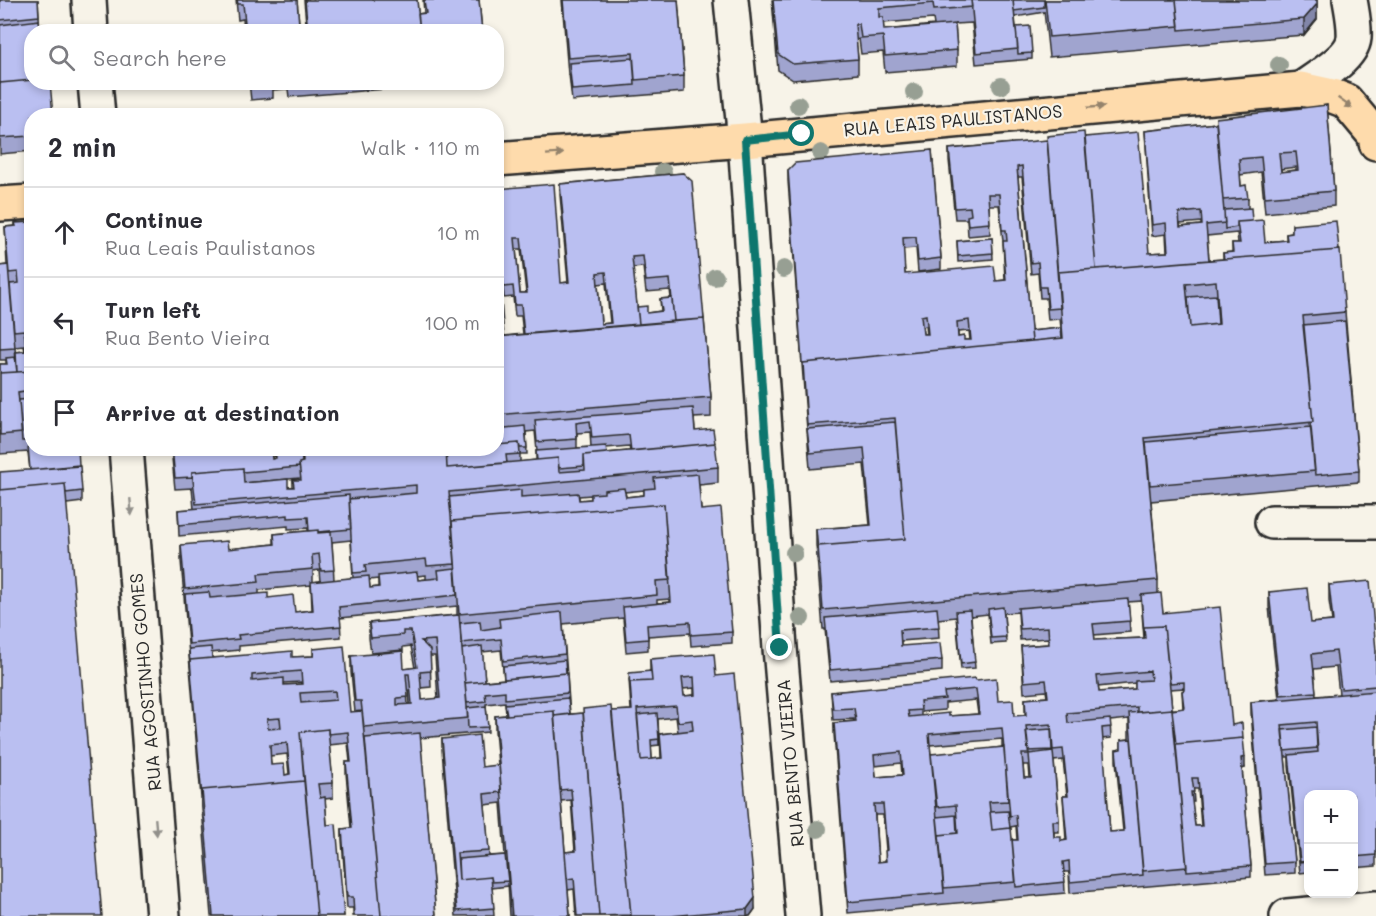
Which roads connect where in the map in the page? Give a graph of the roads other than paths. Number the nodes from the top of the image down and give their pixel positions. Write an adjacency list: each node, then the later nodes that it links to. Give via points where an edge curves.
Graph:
1 (89, 0): 4 (street)
2 (731, 0): 9 (street, RUA BENTO VIEIRA)
3 (1352, 14): 5 (street, via 1354,39 1347,53)
4 (90, 24)
5 (1301, 89): 8 (main road, RUA LEAIS PAULISTANOS, one-way to 8, via 1346,101); 9 (main road, RUA LEAIS PAULISTANOS, one-way to 5)
6 (96, 90): 7 (street)
7 (97, 108)
8 (1376, 137): 10 (main road)
9 (745, 140): 11 (main road, RUA LEAIS PAULISTANOS, one-way to 9); 19 (street, RUA BENTO VIEIRA)
10 (1376, 143)
11 (504, 158)
12 (24, 202): 13 (main road)
13 (0, 204)
14 (127, 456): 18 (street, RUA AGOSTINHO GOMES, one-way to 18)
15 (1272, 522): 16 (street)
16 (1376, 522)
17 (1376, 908): 20 (street)
18 (163, 916)
19 (802, 916)
20 (1287, 916)

